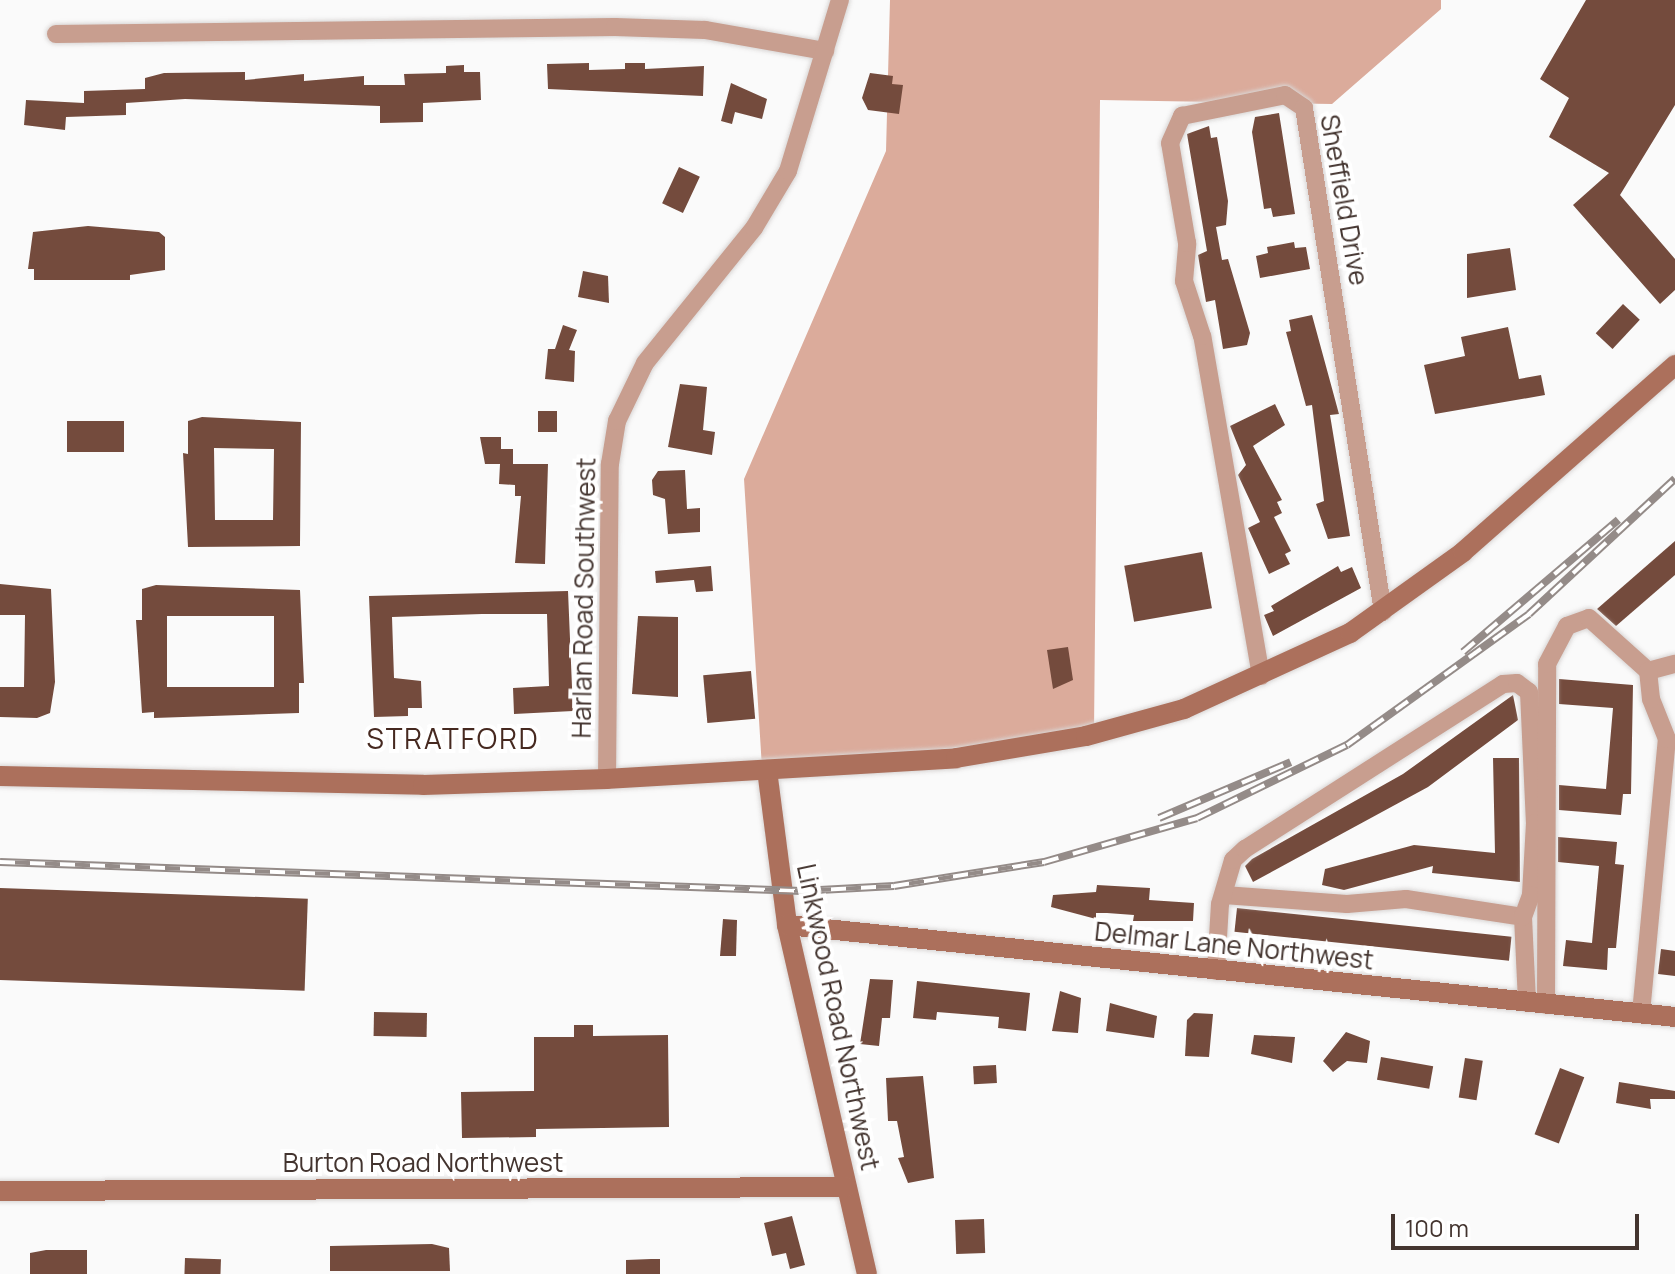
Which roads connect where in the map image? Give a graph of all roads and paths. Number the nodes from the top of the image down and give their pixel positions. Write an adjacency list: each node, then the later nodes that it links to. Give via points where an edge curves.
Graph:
1 (840, 0): 3 (street, Harlan Road Southwest)
2 (56, 34): 3 (street, via 615,27 705,30)
3 (825, 51): 12 (street, Harlan Road Southwest, via 788,171 754,228 645,363 617,421 610,464)
4 (1675, 365): 5 (street, via 1463,552)
5 (1383, 612): 8 (street); 8 (street, Sheffield Drive, via 1304,108 1285,95 1182,116 1170,143 1187,243 1184,281 1202,336)
6 (1675, 664): 7 (street)
7 (1648, 671): 9 (street, via 1651,699); 17 (street, via 1589,618 1567,626 1547,664)
8 (1261, 676): 10 (street, via 1184,709 1021,750)
9 (1671, 739): 18 (street)
10 (767, 770): 12 (street); 15 (street, Linkwood Road Northwest)
11 (0, 776): 12 (street, via 423,785)
12 (607, 779)
13 (1224, 895): 14 (street, via 1347,904 1406,899); 14 (street, via 1233,860 1245,849 1503,684 1517,683 1529,692 1535,823 1531,895); 16 (street)
14 (1523, 917): 17 (street)
15 (787, 925): 16 (street, Delmar Lane Northwest); 20 (street, Linkwood Road Northwest)
16 (1216, 971): 17 (street, Delmar Lane Northwest)
17 (1537, 1004): 18 (street, Delmar Lane Northwest)
18 (1641, 1013): 19 (street, Delmar Lane Northwest)
19 (1675, 1017)
20 (846, 1187): 21 (street, Burton Road Northwest); 22 (street, Linkwood Road Northwest)
21 (0, 1191)
22 (867, 1274)

